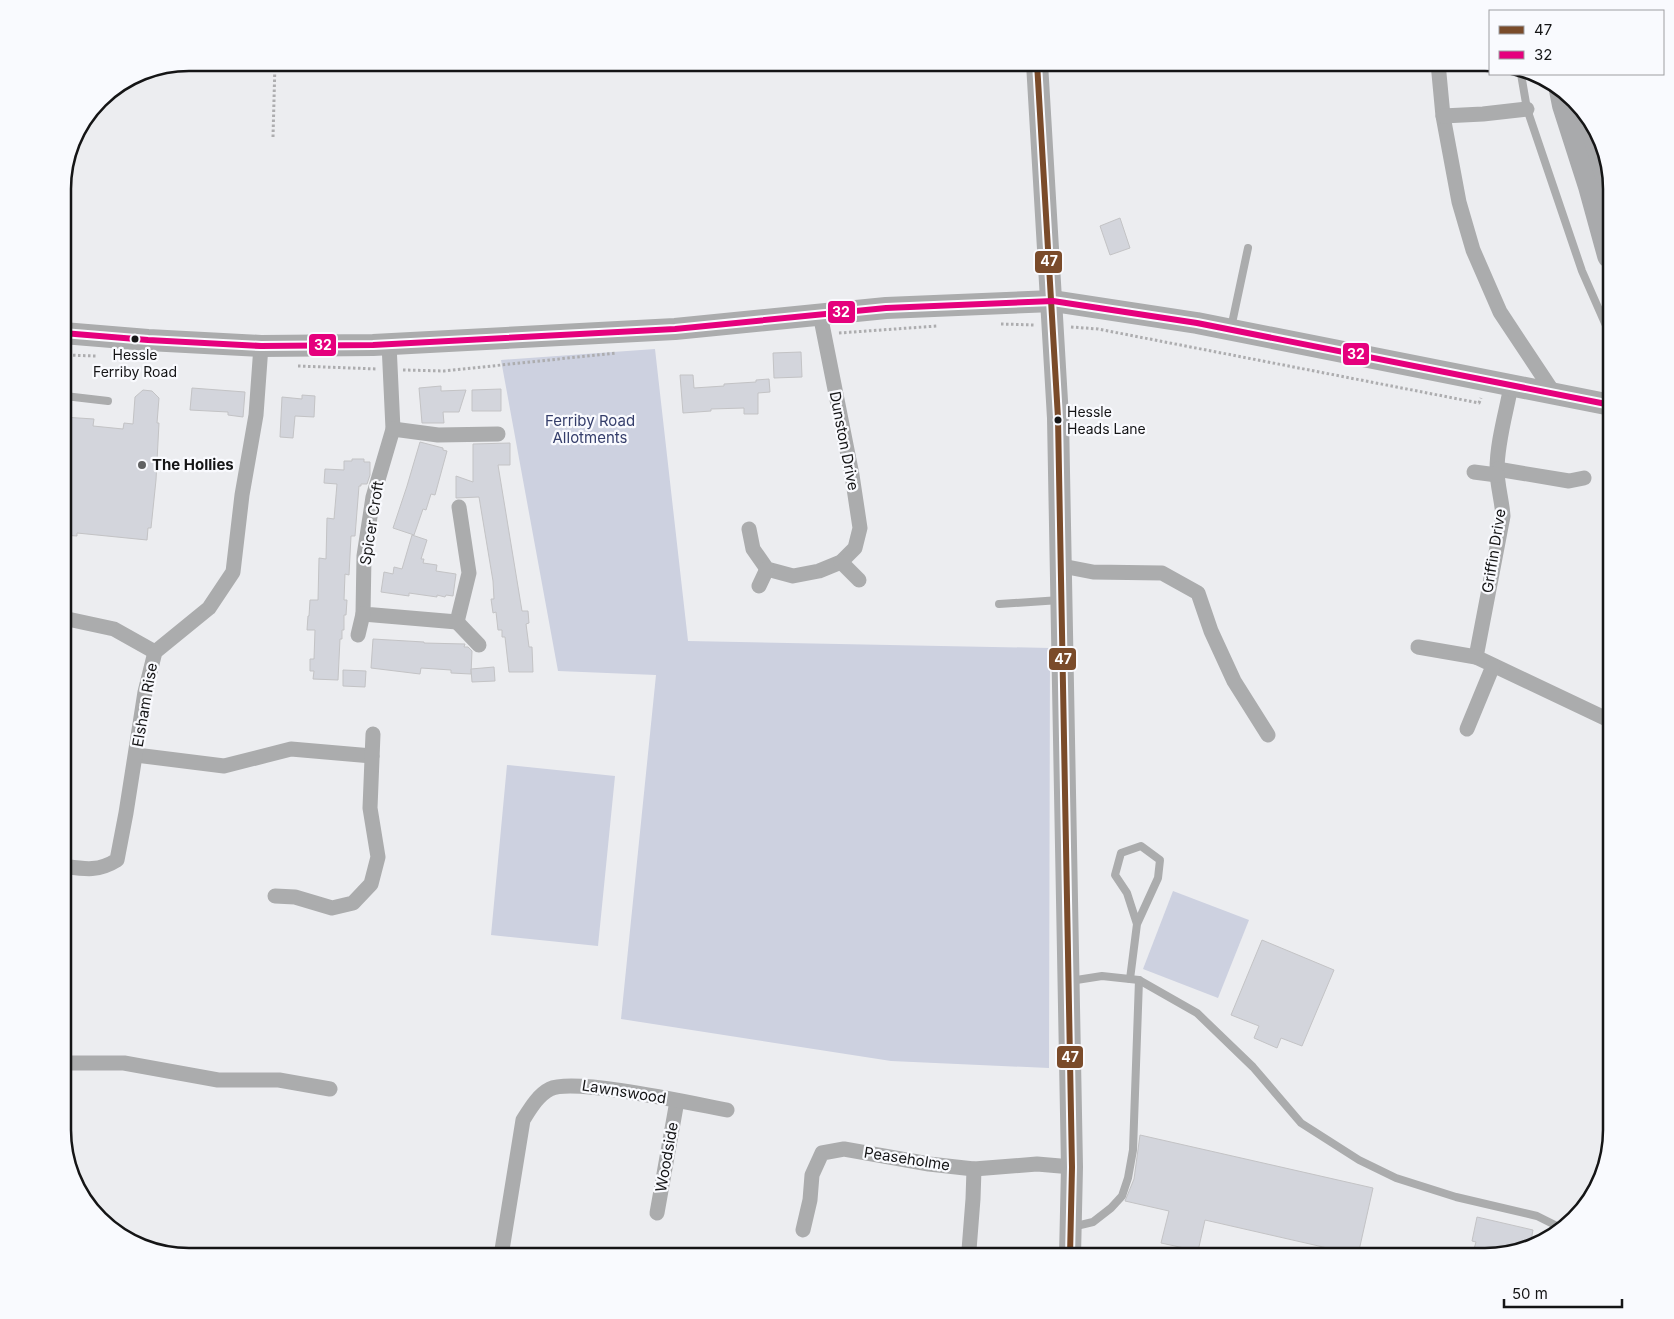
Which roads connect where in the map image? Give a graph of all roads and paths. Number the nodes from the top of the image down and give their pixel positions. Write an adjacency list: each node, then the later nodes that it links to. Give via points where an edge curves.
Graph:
1 (275, 71): 8 (path)
2 (1038, 71): 11 (street)
3 (1439, 71): 7 (street)
4 (1521, 77): 6 (lane)
5 (1566, 104): 9 (highway)
6 (1527, 110): 7 (street); 13 (lane, via 1582,271)
7 (1443, 116): 19 (street, via 1459,202 1473,250 1500,312)
8 (272, 137)
9 (1603, 224)
10 (1248, 248): 14 (lane)
11 (1053, 301): 12 (street); 14 (street); 31 (street)
12 (820, 314): 16 (street, via 675,329); 30 (street, Dunston Drive, via 860,528 855,548)
13 (1603, 317)
14 (1231, 330): 18 (street)
15 (72, 334): 17 (street)
16 (389, 344): 17 (street); 23 (street, Spicer Croft)
17 (261, 346): 43 (street, Elsham Rise, via 256,415 233,572 209,608)
18 (1511, 386): 19 (street); 26 (street, Griffin Drive)
19 (1555, 395): 22 (street)
20 (72, 397): 21 (lane)
21 (108, 401)
22 (1603, 404)
23 (393, 429): 24 (street, via 438,435); 37 (street, Spicer Croft, via 371,507 364,556)
24 (498, 434)
25 (1474, 472): 26 (street)
26 (1497, 472): 27 (street, via 1569,481); 44 (street, Griffin Drive, via 1503,516)
27 (1584, 478)
28 (459, 507): 39 (street, via 469,573)
29 (749, 529): 32 (street, via 753,549)
30 (841, 562): 32 (street, Dunston Drive, via 793,576); 33 (street)
31 (1062, 566): 35 (street); 49 (street, via 1093,572 1162,573 1198,593 1211,632 1234,681)
32 (768, 569): 34 (street)
33 (859, 580)
34 (759, 586)
35 (1062, 600): 36 (lane); 56 (street)
36 (999, 604)
37 (363, 614): 39 (street); 40 (street, Spicer Croft)
38 (72, 620): 43 (street, via 114,629)
39 (457, 622): 41 (street)
40 (358, 635)
41 (479, 645)
42 (1418, 647): 44 (street)
43 (155, 652): 50 (street, Elsham Rise, via 145,692)
44 (1476, 657): 45 (street)
45 (1493, 666): 46 (street); 47 (street)
46 (1603, 717)
47 (1467, 729)
48 (373, 734): 51 (street)
49 (1268, 735)
50 (136, 755): 51 (street, via 224,766 290,749); 52 (street, Elsham Rise, via 117,860 105,867)
51 (372, 756): 53 (street, via 370,808 378,858 371,884 353,903 332,908 295,897)
52 (72, 867)
53 (275, 896)
54 (1137, 924): 54 (lane, via 1127,893 1115,875 1121,852 1141,846 1160,860 1158,878); 55 (lane)
55 (1134, 979): 56 (lane, via 1102,976); 64 (lane, via 1197,1013 1253,1067 1301,1123 1359,1160 1396,1178 1537,1216); 65 (lane, via 1133,1150 1128,1178 1122,1196 1111,1208 1093,1222)
56 (1068, 982): 61 (street)
57 (72, 1063): 58 (street, via 124,1063 218,1080 279,1080)
58 (330, 1089)
59 (677, 1101): 60 (street, Lawnswood); 63 (street, Woodside); 67 (street, Lawnswood, via 574,1085 550,1088 533,1103 523,1120)
60 (727, 1110)
61 (1072, 1167): 62 (street, Peaseholme, via 1037,1164); 65 (street)
62 (974, 1169): 66 (street, Peaseholme, via 844,1149 822,1153 812,1175); 68 (street)
63 (657, 1213)
64 (1555, 1225)
65 (1070, 1228): 69 (street)
66 (803, 1230)
67 (502, 1248)
68 (969, 1248)
69 (1070, 1248)

